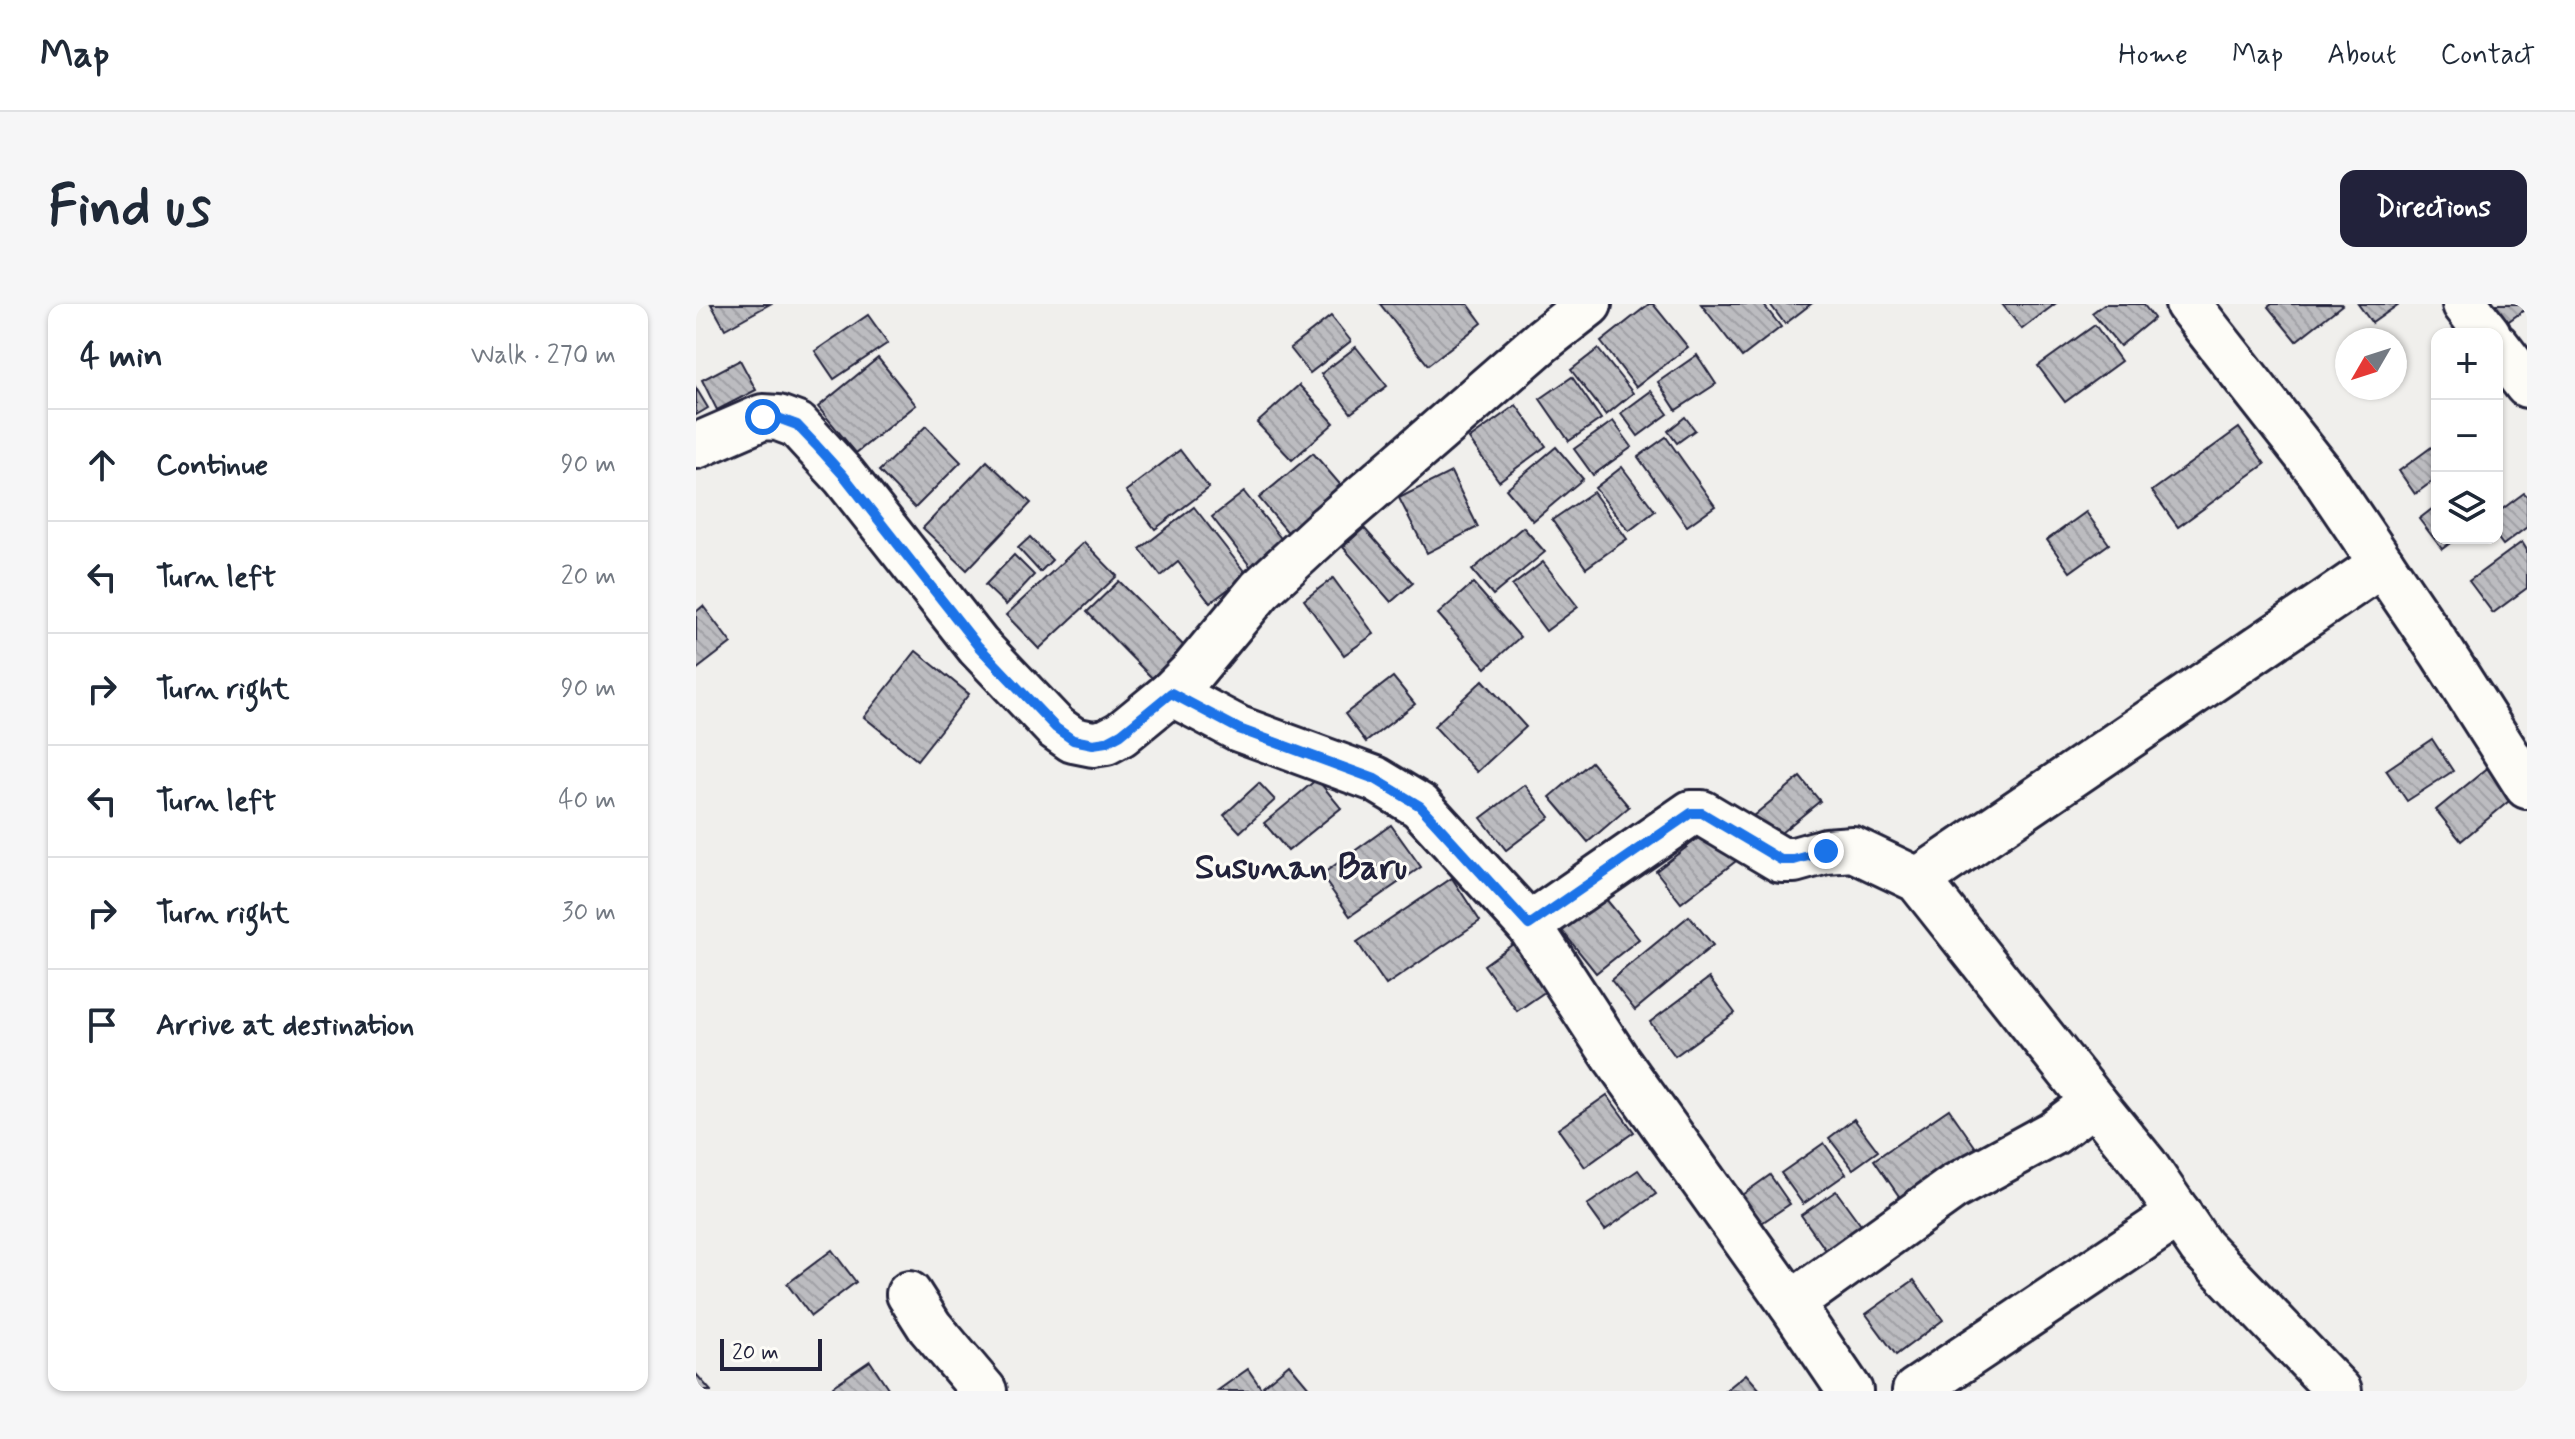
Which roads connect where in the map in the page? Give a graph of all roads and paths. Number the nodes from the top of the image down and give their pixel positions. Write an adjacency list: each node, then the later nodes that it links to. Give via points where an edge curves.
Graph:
1 (1589, 304): 9 (street, via 1260,590)
2 (2188, 304): 8 (street, via 2319,471)
3 (2465, 304): 4 (street)
4 (2483, 328)
5 (2503, 354): 6 (street)
6 (2527, 385)
7 (696, 446): 9 (street, via 763,417 797,425 844,476 978,646 1073,740 1106,742)
8 (2382, 564): 10 (street); 11 (street)
9 (1171, 693): 12 (street, via 1239,729 1375,779 1420,806)
10 (2527, 786)
11 (1918, 880): 12 (street, via 1853,849 1781,860 1697,811); 13 (street)
12 (1529, 925): 16 (street, via 1615,1057)
13 (2094, 1102): 14 (street); 16 (street, via 2053,1133 1954,1187)
14 (2179, 1214): 19 (street); 20 (street, via 2201,1247)
15 (909, 1294): 17 (street)
16 (1791, 1304): 18 (street)
17 (984, 1391)
18 (1850, 1391)
19 (1915, 1391)
20 (2339, 1391)

